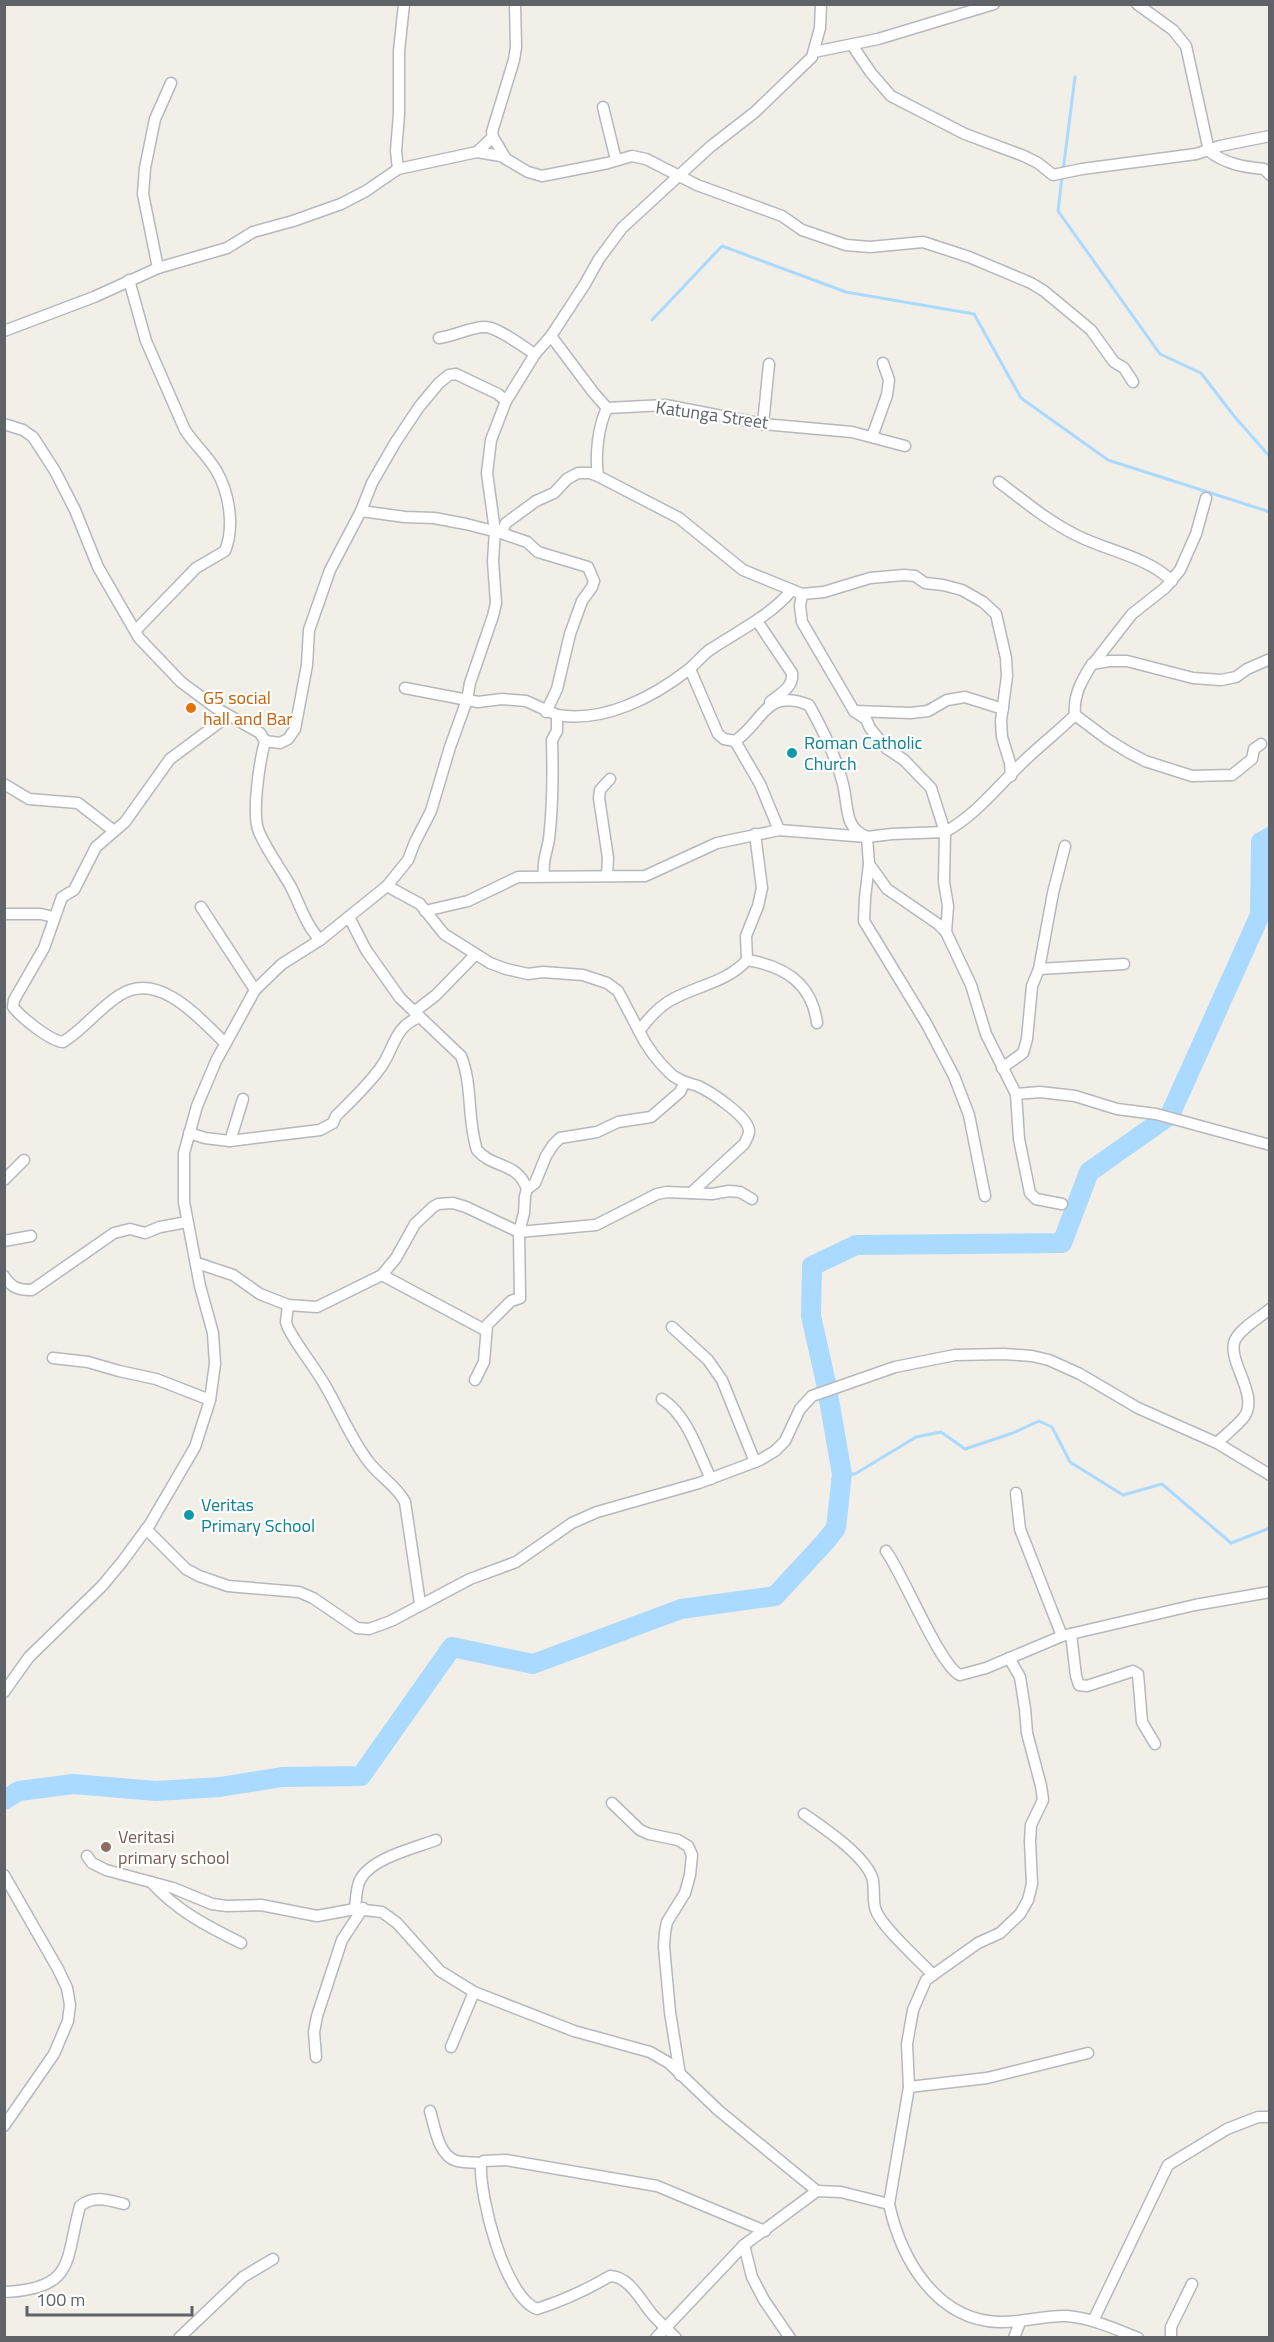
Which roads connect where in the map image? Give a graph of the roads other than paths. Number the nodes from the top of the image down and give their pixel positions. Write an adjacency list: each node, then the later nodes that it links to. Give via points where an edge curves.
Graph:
1 (404, 4): 16 (street, via 399,51)
2 (515, 4): 11 (street, via 514,60)
3 (821, 4): 7 (street)
4 (1137, 4): 12 (street, via 1173,30 1186,46)
5 (992, 5): 6 (street)
6 (852, 45): 7 (street); 12 (street, via 891,96 965,134 1024,156 1053,175)
7 (814, 52): 17 (street, via 755,112)
8 (171, 83): 19 (street, via 155,119 143,194)
9 (603, 106): 15 (street)
10 (1269, 136): 12 (street)
11 (493, 137): 13 (street); 14 (street)
12 (1209, 151): 18 (street, via 1236,165 1264,169)
13 (477, 152): 14 (street); 16 (street)
14 (506, 159): 15 (street, via 542,176)
15 (616, 160): 17 (street, via 632,156 646,159)
16 (399, 169): 19 (street, via 341,204 253,232 227,248)
17 (679, 175): 22 (street, via 608,245); 27 (street, via 697,186 782,216 802,230 846,245 923,242 1031,283 1090,330)
18 (1269, 175)
19 (158, 268): 20 (street)
20 (129, 280): 21 (street); 42 (street, via 146,342 185,430 222,482 230,523 225,551 196,568)
21 (4, 331)
22 (551, 336): 24 (street); 29 (street)
23 (439, 338): 24 (street, via 494,328)
24 (536, 354): 28 (street)
25 (883, 363): 32 (street, via 889,380 888,395)
26 (769, 364): 31 (street)
27 (1133, 382)
28 (506, 401): 37 (street, via 456,374 449,375 419,407 395,443); 38 (street, via 488,454 487,473)
29 (607, 408): 31 (street, Katunga Street, via 665,405); 34 (street, via 598,447)
30 (4, 424): 42 (street, via 33,437 55,471 98,567)
31 (763, 424): 32 (street, Katunga Street)
32 (872, 437): 33 (street, Katunga Street)
33 (905, 446)
34 (598, 476): 38 (street, via 578,473 567,479); 40 (street, via 679,518 743,570)
35 (999, 482): 39 (street, via 1060,527 1153,567)
36 (1206, 498): 39 (street, via 1186,560)
37 (361, 511): 38 (street, via 434,518); 54 (street, via 330,570 309,630 295,729 280,744)
38 (498, 532): 47 (street, via 493,561 494,616); 51 (street, via 527,542 538,552 581,563 592,572 594,581 570,634)
39 (1172, 581): 44 (street, via 1132,614)
40 (797, 592): 41 (street); 49 (street, via 824,592 870,578 904,575 962,590 996,614 1007,676); 50 (street, via 802,622)
41 (757, 621): 45 (street, via 709,650); 48 (street, via 793,680)
42 (136, 630): 53 (street, via 139,638 182,682)
43 (1269, 660): 44 (street, via 1221,680 1193,678 1127,662)
44 (1092, 664): 52 (street, via 1077,692)
45 (690, 669): 51 (street, via 667,686 619,708 589,716); 55 (street, via 718,734)
46 (405, 688): 47 (street)
47 (467, 700): 51 (street, via 526,701); 69 (street, via 431,811 408,860)
48 (768, 707): 55 (street); 64 (street, via 793,700 809,705 836,760 851,823)
49 (1003, 709): 50 (street, via 965,697 928,711); 57 (street, via 1002,737)
50 (854, 711): 62 (street, via 866,719 886,748 931,788)
51 (551, 714): 67 (street, via 557,731 552,740 552,803)
52 (1075, 715): 56 (street, via 1137,757 1192,776 1232,775 1252,759 1254,749); 57 (street)
53 (228, 716): 54 (street, via 260,733); 61 (street, via 170,759 125,822)
54 (265, 741): 76 (street, via 259,773 258,831)
55 (735, 741): 60 (street, via 760,784)
56 (1261, 744)
57 (1011, 776): 62 (street, via 961,823)
58 (610, 779): 68 (street, via 600,790 599,798)
59 (4, 784): 61 (street, via 29,799 78,803)
60 (779, 830): 63 (street); 64 (street)
61 (114, 831): 73 (street, via 96,847 74,890 62,897)
62 (945, 832): 64 (street); 75 (street)
63 (754, 834): 68 (street, via 717,843 645,876); 78 (street, via 762,888 746,936)
64 (867, 837): 66 (street)
65 (1065, 846): 80 (street)
66 (869, 864): 75 (street, via 887,889); 97 (street, via 864,921 954,1076 969,1115)
67 (544, 875): 68 (street); 71 (street, via 518,877 468,901)
68 (607, 875)
69 (387, 886): 71 (street, via 408,896); 74 (street)
70 (201, 907): 81 (street)
71 (425, 911): 77 (street, via 444,934)
72 (4, 914): 73 (street)
73 (53, 917): 85 (street, via 44,948 13,1007 44,1033 63,1042 122,993 149,989 184,1005)
74 (349, 917): 76 (street); 82 (street, via 384,978)
75 (946, 932): 86 (street)
76 (320, 940): 81 (street, via 282,964)
77 (475, 955): 82 (street); 84 (street, via 528,974 583,975 607,983 618,991)
78 (747, 960): 83 (street, via 775,966 796,980 815,1005); 84 (street, via 740,969 671,1000)
79 (1124, 964): 80 (street)
80 (1040, 969): 86 (street, via 1032,986 1023,1053)
81 (255, 990): 85 (street)
82 (417, 1015): 91 (street, via 396,1034 382,1067 328,1126 308,1133); 95 (street, via 461,1056 477,1150 514,1169)
83 (817, 1023)
84 (639, 1030): 87 (street, via 655,1058)
85 (225, 1043): 90 (street, via 200,1097)
86 (1002, 1068): 88 (street)
87 (684, 1084): 95 (street, via 651,1117 560,1138 546,1156 535,1183); 96 (street, via 698,1086 735,1111 749,1129 737,1151)
88 (1016, 1094): 92 (street, via 1056,1093 1117,1109 1156,1114); 99 (street, via 1019,1139 1030,1193)
89 (243, 1099): 91 (street)
90 (189, 1133): 91 (street); 100 (street, via 182,1163)
91 (230, 1141)
92 (1269, 1145)
93 (24, 1160): 94 (street)
94 (4, 1180)
95 (527, 1190): 101 (street)
96 (691, 1193): 98 (street, via 740,1192); 101 (street, via 657,1194 597,1225)
97 (985, 1196)
98 (752, 1199)
99 (1062, 1204)
100 (187, 1222): 104 (street); 106 (street, via 145,1233 130,1229 114,1233 32,1290 19,1290)
101 (519, 1232): 105 (street, via 466,1207 438,1204 415,1224); 110 (street, via 520,1298 490,1320)
102 (31, 1236): 103 (street)
103 (4, 1241)
104 (197, 1263): 107 (street, via 233,1275 260,1294); 114 (street, via 215,1348)
105 (382, 1275): 107 (street, via 317,1307); 110 (street)
106 (4, 1276)
107 (288, 1305): 123 (street, via 288,1329 368,1461 405,1502)
108 (1269, 1309): 115 (street, via 1235,1339 1232,1350 1244,1380 1247,1405 1245,1416)
109 (672, 1327): 116 (street, via 708,1360 722,1380)
110 (485, 1330): 112 (street, via 484,1362)
111 (53, 1358): 114 (street, via 88,1362 156,1379)
112 (475, 1380)
113 (662, 1399): 118 (street, via 674,1407 685,1424)
114 (210, 1400): 120 (street, via 195,1447)
115 (1217, 1443): 116 (street, via 1138,1408 1049,1360 1032,1356 955,1356 895,1367 812,1396 800,1409 785,1441); 117 (street)
116 (755, 1462): 118 (street)
117 (1269, 1475)
118 (711, 1479): 123 (street, via 597,1512 572,1523 516,1562)
119 (1016, 1493): 124 (street, via 1020,1529)
120 (146, 1529): 123 (street, via 186,1569 199,1576 228,1586 299,1592 357,1628 369,1629); 126 (street, via 102,1586 29,1658)
121 (886, 1551): 125 (street, via 953,1672 960,1676)
122 (1269, 1592): 124 (street)
123 (420, 1604)
124 (1066, 1635): 125 (street); 127 (street, via 1079,1685 1133,1671 1138,1674 1142,1722)
125 (1008, 1658): 136 (street, via 1020,1677 1027,1733 1043,1800 1031,1825 1032,1884 1020,1914 999,1933 978,1942)
126 (4, 1692)
127 (1155, 1744)
128 (612, 1803): 141 (street, via 640,1830 678,1840 688,1846 692,1855 685,1893 664,1932)
129 (804, 1814): 136 (street, via 835,1835 862,1863 872,1877 877,1913)
130 (436, 1840): 134 (street, via 394,1855 367,1872 360,1880)
131 (87, 1856): 133 (street, via 106,1870)
132 (4, 1875): 145 (street, via 58,1969 70,2005 68,2021 54,2054)
133 (151, 1882): 134 (street, via 227,1906 261,1905 317,1916); 135 (street, via 188,1916)
134 (359, 1909): 137 (street, via 382,1912 440,1971); 140 (street, via 342,1940 317,2016)
135 (241, 1943)
136 (933, 1975): 142 (street, via 926,1980 913,2010 907,2044)
137 (474, 1992): 138 (street); 141 (street, via 574,2031 650,2052)
138 (451, 2047)
139 (1088, 2053): 142 (street, via 987,2078)
140 (316, 2057)
141 (680, 2075): 147 (street)
142 (909, 2087): 149 (street)
143 (430, 2111): 146 (street, via 441,2148 457,2161)
144 (1269, 2117): 155 (street, via 1258,2117 1227,2129 1168,2165)
145 (4, 2126)
146 (481, 2163): 150 (street, via 506,2160 657,2186); 157 (street, via 491,2235 526,2303 537,2309 616,2276)
147 (817, 2192): 149 (street, via 841,2192); 150 (street)
148 (124, 2204): 154 (street, via 99,2198 87,2200 80,2206 68,2262 59,2275 49,2283)
149 (889, 2204): 156 (street, via 904,2250 937,2297 964,2316)
150 (765, 2231): 151 (street)
151 (744, 2245): 157 (street); 161 (street, via 752,2277)
152 (273, 2259): 158 (street, via 243,2277)
153 (1192, 2284): 164 (street, via 1171,2327)
154 (4, 2292)
155 (1093, 2321): 156 (street, via 1048,2316); 163 (street)
156 (1020, 2322): 162 (street)
157 (666, 2327): 159 (street); 160 (street)
158 (179, 2337)
159 (656, 2337)
160 (676, 2337)
161 (790, 2337)
162 (1014, 2337)
163 (1138, 2337)
164 (1171, 2337)

